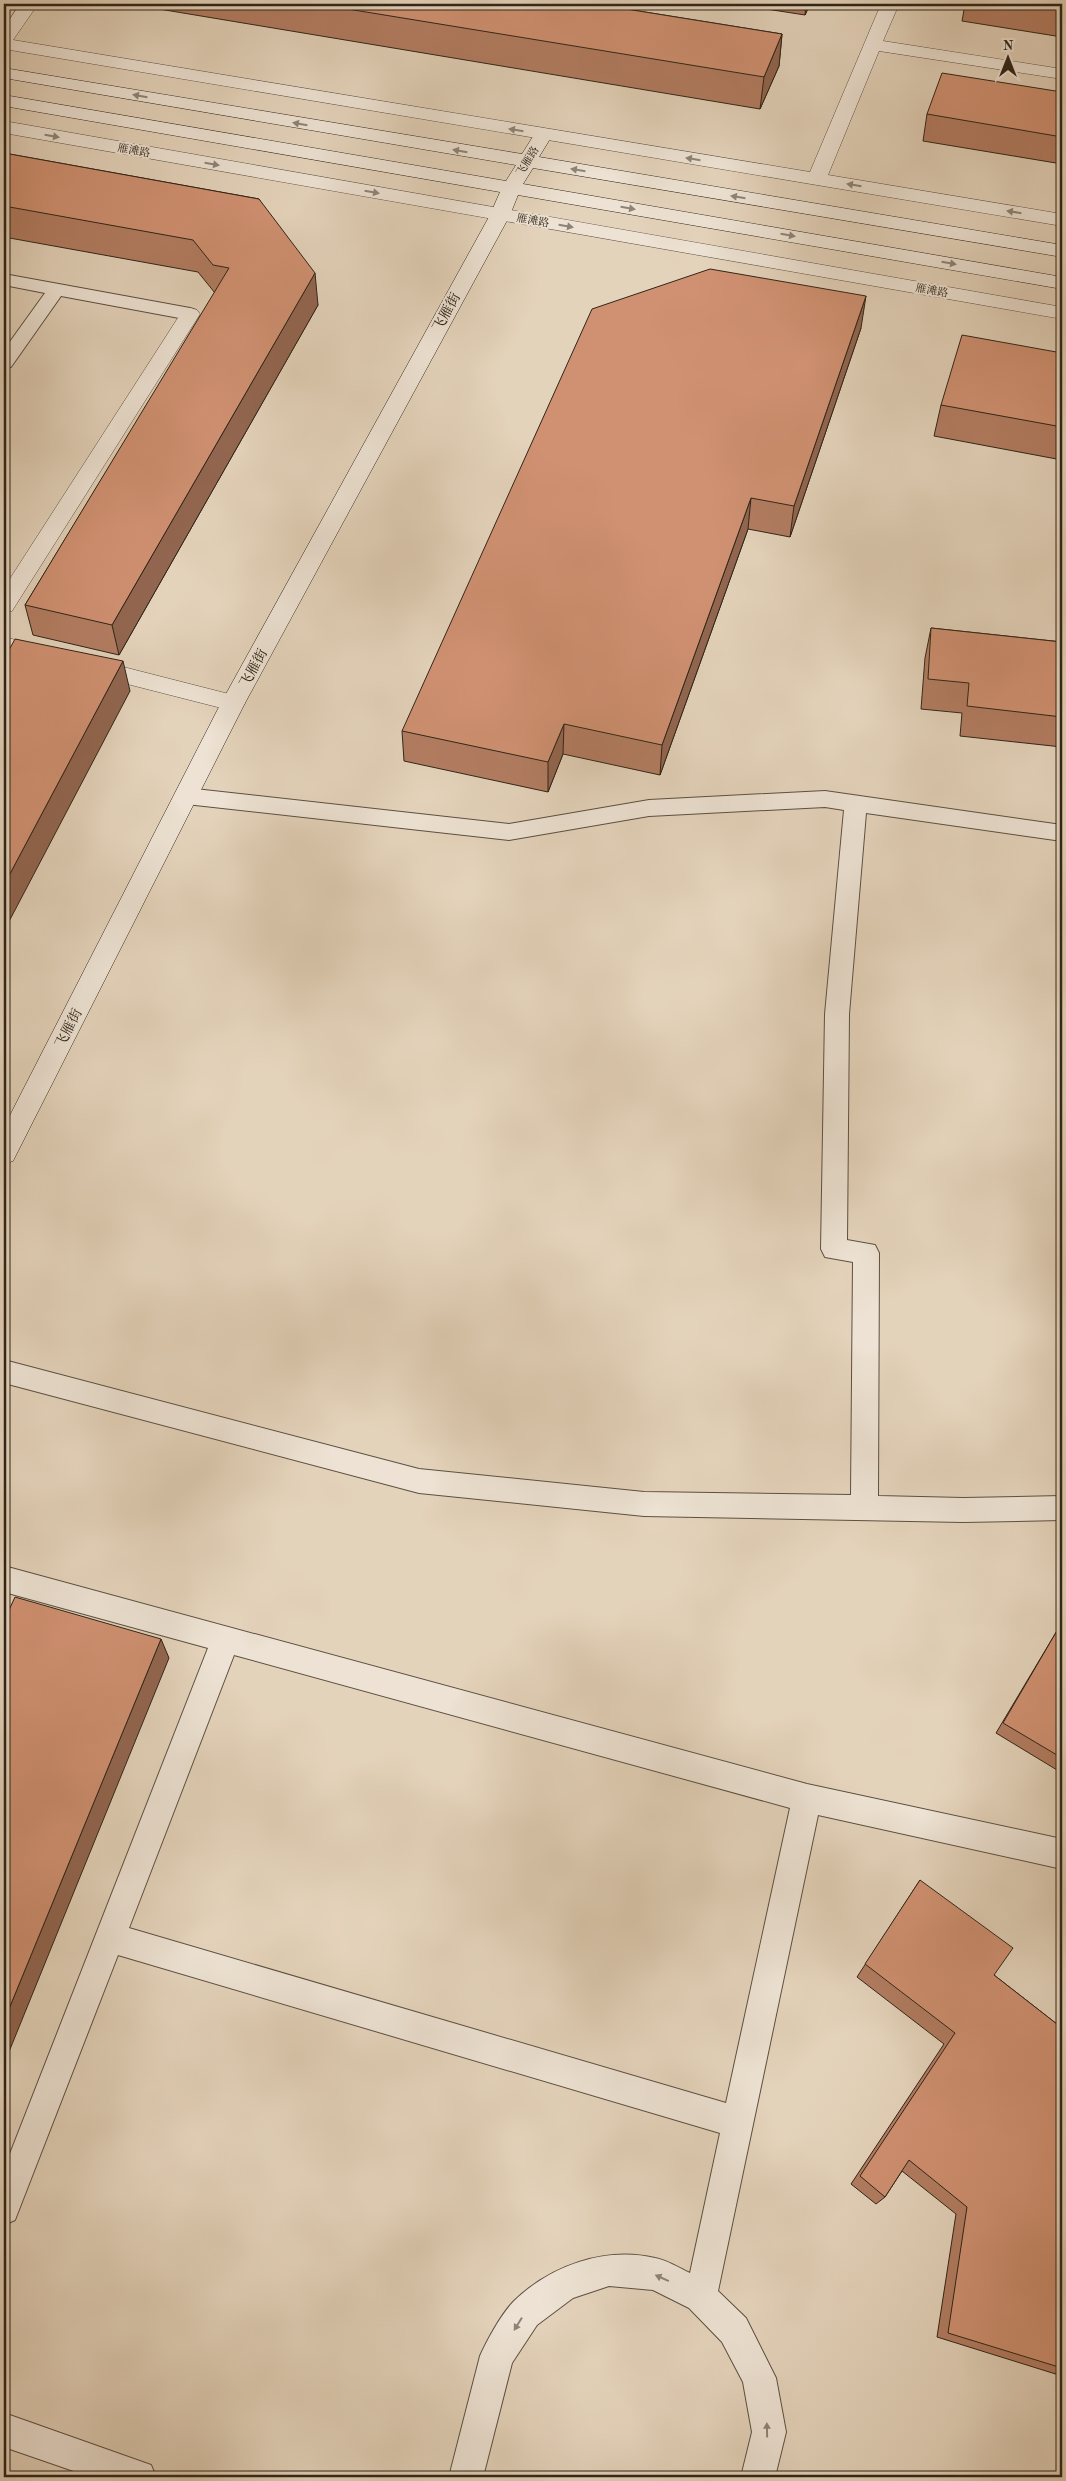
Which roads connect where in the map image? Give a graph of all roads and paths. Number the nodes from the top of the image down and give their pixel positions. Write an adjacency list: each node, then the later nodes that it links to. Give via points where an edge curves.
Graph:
1 (29, 4): 3 (main road)
2 (890, 4): 5 (main road)
3 (4, 40)
4 (4, 44): 10 (main road, one-way to 4)
5 (873, 45): 7 (main road); 12 (main road)
6 (4, 73): 11 (main road, one-way to 6)
7 (1062, 74)
8 (4, 100): 13 (main road, 雁滩路)
9 (4, 127): 14 (main road, 雁滩路, one-way to 14)
10 (544, 134): 11 (main road, 飞雁路); 12 (main road, one-way to 10)
11 (526, 162): 13 (main road, 飞雁路); 16 (main road, one-way to 11)
12 (817, 179): 15 (main road, one-way to 12)
13 (511, 188): 14 (main road, 飞雁街); 18 (main road, 雁滩路, one-way to 18)
14 (500, 215): 20 (main road, 雁滩路, one-way to 20); 25 (main road, 飞雁街)
15 (1062, 220)
16 (1062, 251)
17 (4, 280): 19 (lane)
18 (1062, 283)
19 (57, 289): 21 (lane); 22 (lane)
20 (1062, 313)
21 (190, 314): 23 (main road)
22 (4, 363)
23 (4, 605)
24 (4, 645): 25 (main road)
25 (233, 703): 26 (main road, 飞雁街)
26 (186, 796): 27 (lane, via 509,832 649,808 825,799); 29 (main road, 飞雁街)
27 (856, 803): 28 (lane); 31 (lane, via 837,1014 834,1249 866,1253)
28 (1062, 833)
29 (4, 1153)
30 (4, 1372): 31 (lane, via 419,1481 644,1504)
31 (864, 1508): 32 (lane)
32 (1062, 1508)
33 (4, 1579): 34 (lane)
34 (226, 1639): 35 (lane); 37 (lane)
35 (807, 1798): 36 (lane); 38 (lane)
36 (1062, 1854)
37 (109, 1937): 38 (lane); 39 (lane)
38 (737, 2122): 40 (lane)
39 (4, 2209)
40 (701, 2296): 43 (lane, one-way to 43, via 655,2274 609,2270 564,2284 525,2313 497,2356); 44 (lane, one-way to 40, via 769,2432 759,2378 734,2330)
41 (4, 2430): 42 (lane)
42 (139, 2477)
43 (466, 2477)
44 (758, 2477)

